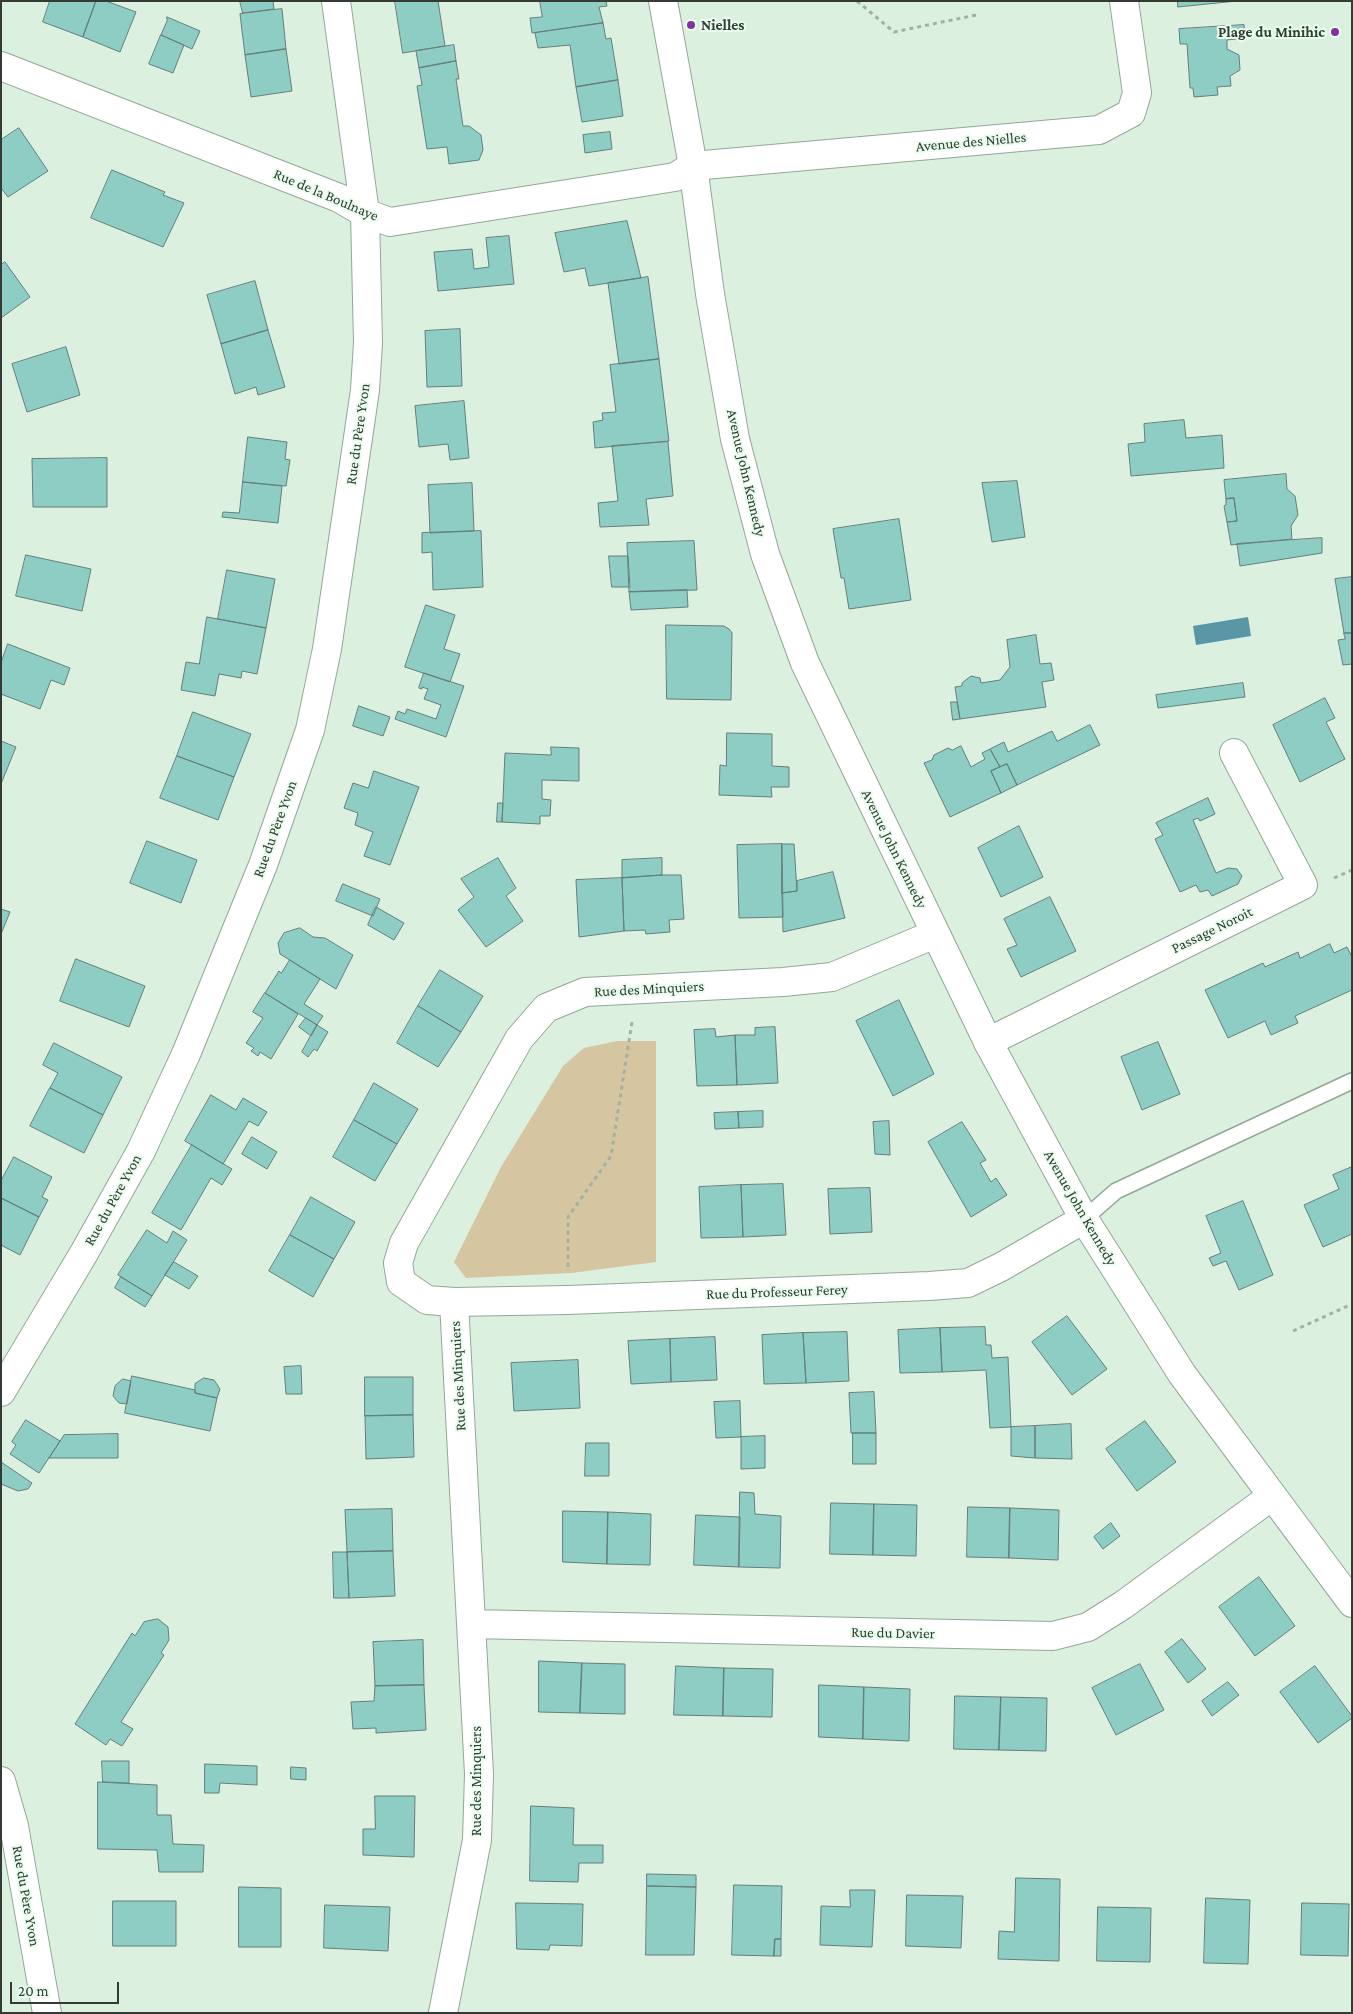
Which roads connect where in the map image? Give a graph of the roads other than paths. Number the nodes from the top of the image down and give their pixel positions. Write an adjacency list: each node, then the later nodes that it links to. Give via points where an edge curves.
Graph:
1 (336, 1): 6 (street, Rue du Père Yvon)
2 (663, 1): 5 (street, Avenue John Kennedy)
3 (1124, 1): 5 (street, Avenue des Nielles, via 1137,93 1131,113 1099,130)
4 (1, 66): 6 (street, Rue de la Boulnaye, via 339,198)
5 (693, 166): 6 (street, Rue de la Boulnaye, via 675,176 390,222); 8 (street, Avenue John Kennedy, via 710,294 735,439 765,554 805,663)
6 (365, 213): 13 (street, Rue du Père Yvon, via 368,343 365,390 327,649 310,730 262,865 178,1072 141,1151)
7 (1234, 754): 9 (street, Passage Noroit, via 1303,884)
8 (935, 934): 9 (street, Avenue John Kennedy); 12 (street, Rue des Minquiers, via 832,977 585,992 546,1008 518,1039 404,1243 398,1263 401,1282 427,1300)
9 (988, 1042): 11 (street, Avenue John Kennedy)
10 (1352, 1081): 11 (lane, via 1116,1192)
11 (1084, 1219): 12 (street, Rue du Professeur Ferey, via 968,1283); 14 (street, Avenue John Kennedy, via 1182,1374)
12 (454, 1302): 16 (street, Rue des Minquiers)
13 (1, 1392)
14 (1272, 1496): 15 (street, Avenue John Kennedy); 16 (street, Rue du Davier, via 1088,1628 1053,1636)
15 (1352, 1603)
16 (471, 1624): 19 (street, Rue des Minquiers, via 479,1774 477,1840)
17 (1, 1781): 18 (street, Rue du Père Yvon, via 14,1826)
18 (46, 2013)
19 (444, 2013)

